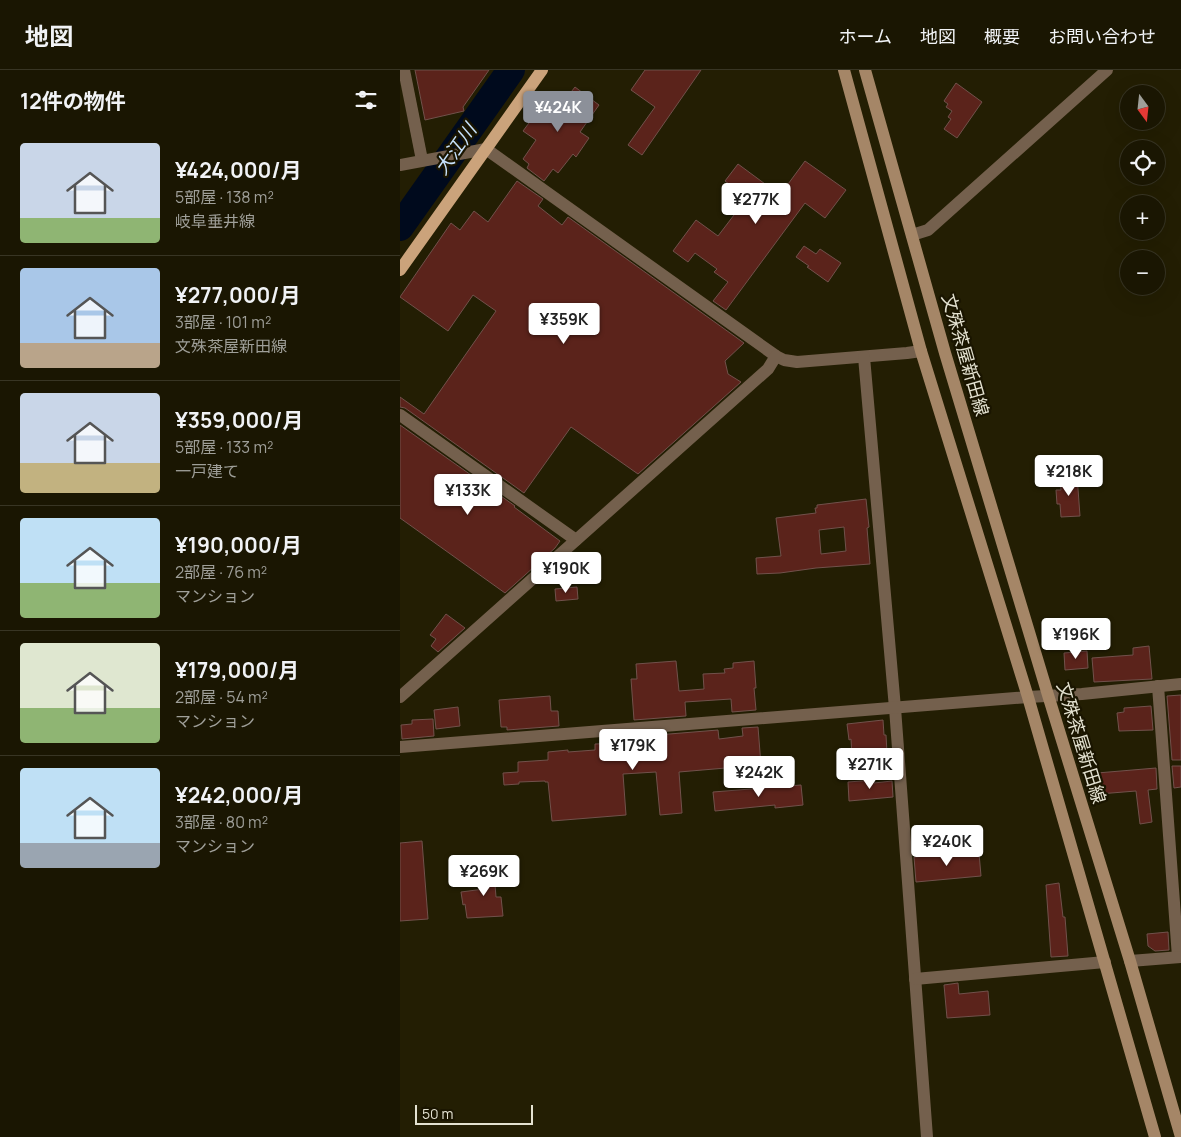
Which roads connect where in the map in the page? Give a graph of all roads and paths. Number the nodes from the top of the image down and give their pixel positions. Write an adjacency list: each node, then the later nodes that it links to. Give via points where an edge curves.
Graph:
1 (404, 70): 7 (street)
2 (542, 70): 6 (main road)
3 (844, 70): 11 (main road, 文殊茶屋新田線)
4 (865, 70): 9 (main road, 文殊茶屋新田線)
5 (1106, 70): 9 (street, via 928,230)
6 (486, 149): 7 (street); 10 (main road); 13 (street)
7 (422, 160): 8 (street)
8 (400, 165)
9 (912, 235): 18 (main road, 文殊茶屋新田線)
10 (400, 270)
11 (921, 350): 12 (street); 20 (main road, 文殊茶屋新田線)
12 (864, 357): 13 (street, via 797,362); 21 (street)
13 (780, 358): 15 (street)
14 (400, 415): 15 (street)
15 (576, 540): 19 (street)
16 (1181, 684): 17 (street)
17 (1158, 686): 18 (street); 23 (street)
18 (1048, 695): 20 (street); 24 (main road, 文殊茶屋新田線)
19 (400, 697)
20 (1028, 697): 21 (street); 25 (main road, 文殊茶屋新田線)
21 (895, 708): 22 (street); 26 (street)
22 (400, 747)
23 (1179, 957): 24 (street)
24 (1130, 961): 29 (main road, 文殊茶屋新田線)
25 (1105, 962): 26 (street); 28 (main road, 文殊茶屋新田線)
26 (915, 979): 27 (street)
27 (927, 1137)
28 (1155, 1137)
29 (1181, 1137)

